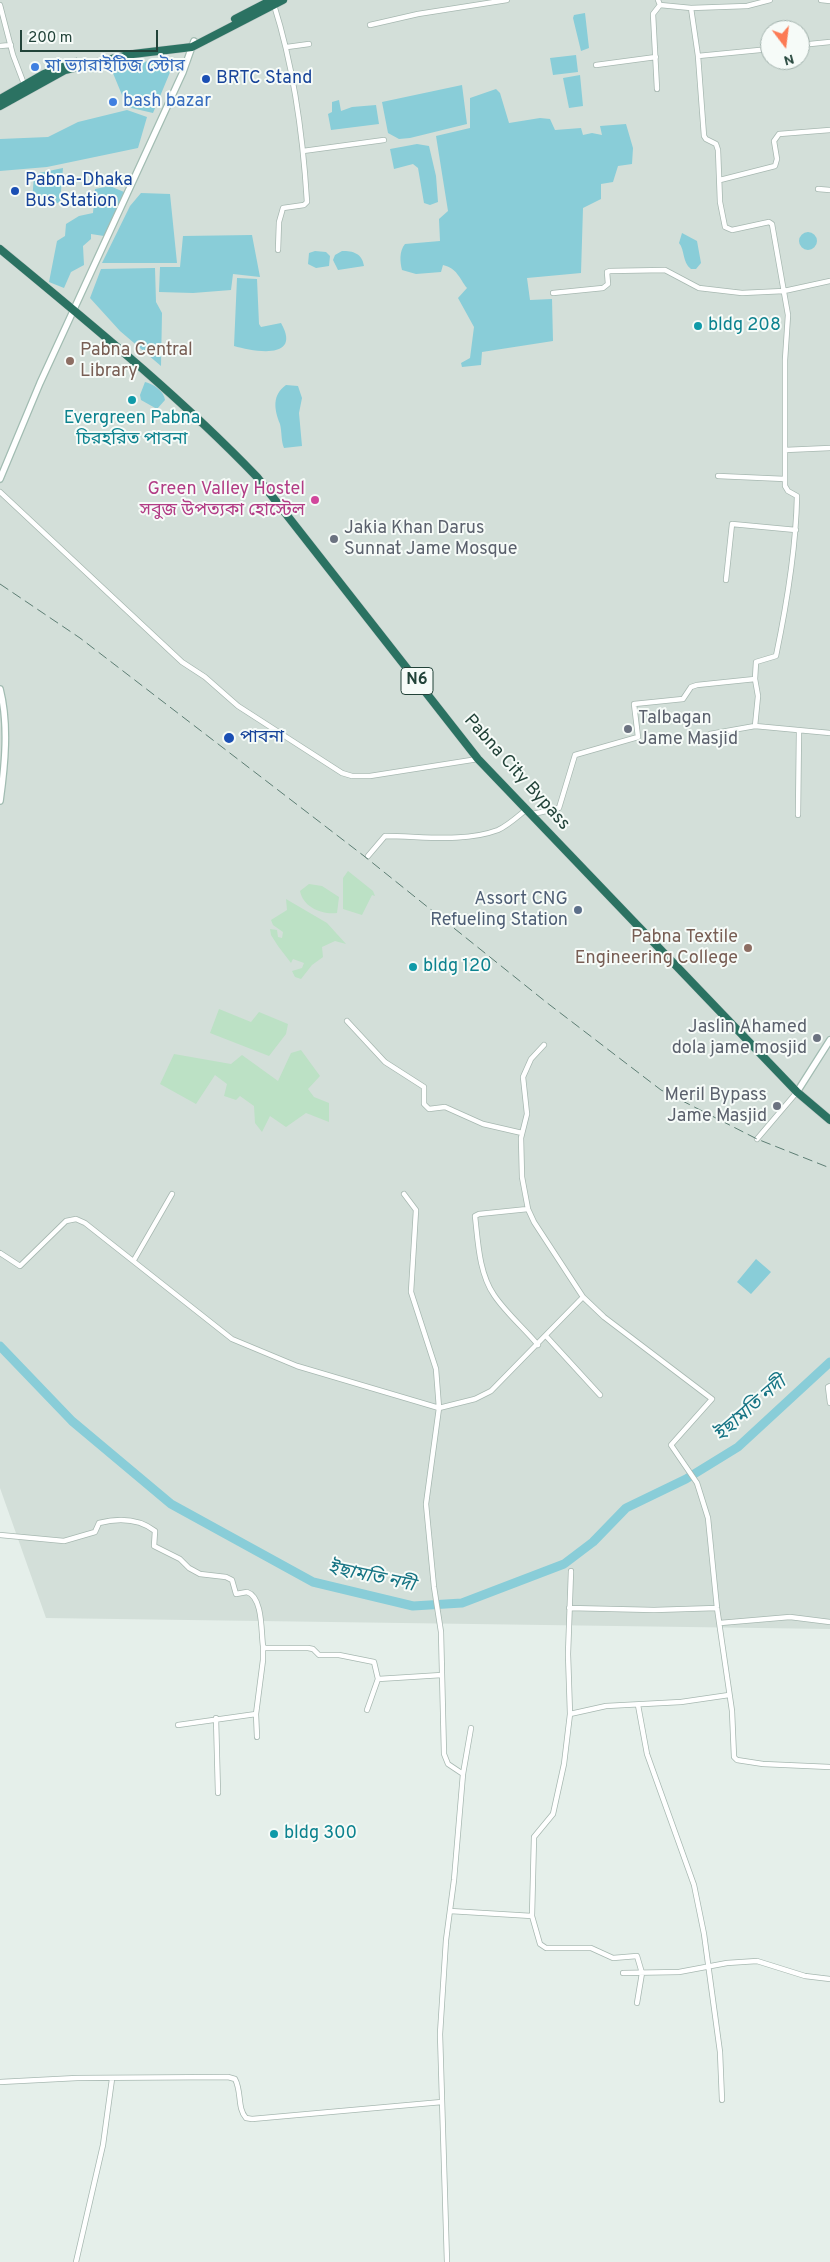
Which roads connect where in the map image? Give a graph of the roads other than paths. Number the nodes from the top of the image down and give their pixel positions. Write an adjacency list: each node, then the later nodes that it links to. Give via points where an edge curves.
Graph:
1 (283, 0): 6 (highway)
2 (507, 0): 11 (street)
3 (770, 0): 9 (street, via 747,6)
4 (821, 0): 5 (street)
5 (828, 1)
6 (273, 3): 13 (highway); 18 (street)
7 (659, 3): 9 (street); 21 (street, via 653,14)
8 (0, 5): 10 (street)
9 (691, 8): 20 (street)
10 (2, 19): 17 (street)
11 (370, 25)
12 (830, 42): 15 (street)
13 (193, 44): 23 (highway, via 134,50); 39 (main road)
14 (309, 44): 18 (street)
15 (810, 44)
16 (0, 46): 17 (street)
17 (11, 46): 24 (street)
18 (287, 47): 30 (street)
19 (760, 50): 20 (street)
20 (698, 56): 31 (street, via 704,136 717,146)
21 (656, 57): 22 (street); 25 (street)
22 (596, 66)
23 (65, 67): 24 (highway); 27 (highway)
24 (24, 84): 26 (highway)
25 (657, 89)
26 (0, 99)
27 (0, 106)
28 (830, 130): 31 (street, via 779,134 774,141 775,166)
29 (384, 140): 30 (street)
30 (303, 151): 35 (street, via 306,202 283,208)
31 (720, 180): 37 (street, via 720,202 727,230 772,224)
32 (818, 189): 33 (street)
33 (830, 190)
34 (0, 249): 39 (highway, Pabna City Bypass / N6)
35 (278, 250)
36 (830, 281): 37 (street)
37 (784, 291): 38 (street, via 742,293 704,289 664,270 610,271 607,272 608,284 603,288); 41 (street, via 788,315)
38 (553, 293)
39 (74, 310): 43 (main road); 54 (highway, Pabna City Bypass / N6, via 213,431 257,477)
40 (830, 448): 41 (street)
41 (785, 450): 44 (street)
42 (718, 476): 44 (street)
43 (0, 479)
44 (785, 479): 46 (street, via 788,491 797,496)
45 (0, 492): 54 (street, via 182,662 238,706 342,773 370,776)
46 (796, 530): 47 (street, via 732,524); 48 (street, via 789,596 776,656 756,662)
47 (726, 580)
48 (755, 679): 50 (street, via 758,696); 56 (street, via 697,685 691,687 683,699 634,704 638,737 573,756 559,808)
49 (0, 688): 55 (main road, via 5,723)
50 (755, 726): 51 (street); 53 (street)
51 (799, 732): 52 (street); 57 (street)
52 (830, 733)
53 (710, 734)
54 (478, 759): 56 (highway, Pabna City Bypass / N6)
55 (0, 801)
56 (530, 812): 58 (street, via 488,832 424,838 385,836); 62 (highway, Pabna City Bypass / N6)
57 (798, 815)
58 (368, 856)
59 (346, 1021): 64 (street, via 385,1062 424,1087 424,1104 429,1109 445,1107 484,1124)
60 (830, 1040): 62 (main road)
61 (544, 1045): 64 (street, via 531,1059 523,1077 527,1119)
62 (796, 1092): 63 (highway, Pabna City Bypass / N6); 65 (street)
63 (830, 1120)
64 (522, 1133): 68 (street, via 522,1177)
65 (757, 1139)
66 (172, 1194): 70 (street)
67 (404, 1194): 77 (street, via 416,1210 411,1292 436,1369)
68 (528, 1209): 71 (street, via 545,1241); 73 (street, via 475,1216 480,1259 489,1287)
69 (0, 1253): 70 (street, via 20,1266 66,1221 76,1219)
70 (134, 1260): 77 (street, via 232,1340 297,1366)
71 (583, 1297): 72 (street); 81 (street, via 604,1317 712,1399 671,1445 697,1483 708,1518)
72 (546, 1336): 73 (street); 75 (street)
73 (538, 1345): 77 (street, via 491,1391 469,1401)
74 (830, 1386): 76 (street)
75 (600, 1395)
76 (830, 1403)
77 (439, 1408): 85 (street, via 426,1504 440,1616)
78 (0, 1536): 84 (street, via 64,1542 95,1532 99,1523 114,1519 140,1521 155,1531 154,1546 180,1558 200,1574 232,1580 236,1594 247,1592 254,1597 259,1610)
79 (571, 1571): 80 (street)
80 (569, 1608): 81 (street); 91 (street)
81 (716, 1608): 83 (street)
82 (830, 1622): 83 (street, via 790,1617)
83 (720, 1623): 87 (street)
84 (263, 1646): 86 (street, via 273,1649 308,1648 319,1655 339,1655 374,1662); 90 (street)
85 (442, 1674): 86 (street); 97 (street, via 444,1754 448,1764)
86 (378, 1679): 89 (street)
87 (729, 1696): 88 (street); 96 (street, via 734,1757 737,1760)
88 (638, 1705): 91 (street, via 606,1706); 101 (street, via 647,1754 694,1885)
89 (367, 1710)
90 (256, 1714): 92 (street); 95 (street)
91 (570, 1714): 100 (street, via 553,1814 534,1838)
92 (216, 1718): 93 (street); 98 (street)
93 (178, 1725)
94 (471, 1728): 97 (street)
95 (257, 1738)
96 (830, 1767)
97 (463, 1774): 99 (street)
98 (218, 1793)
99 (450, 1911): 100 (street); 109 (street, via 440,2034)
100 (532, 1916): 103 (street, via 542,1946 591,1948 613,1958 634,1955)
101 (707, 1966): 103 (street, via 678,1972); 104 (street, via 757,1961 805,1976); 108 (street, via 720,2052)
102 (623, 1973): 103 (street)
103 (642, 1973): 105 (street)
104 (830, 1979)
105 (637, 2003)
106 (112, 2079): 107 (street); 109 (street, via 228,2077 238,2085 242,2113 252,2119); 110 (street, via 103,2145)
107 (0, 2082)
108 (722, 2100)
109 (442, 2102): 111 (street)
110 (76, 2262)
111 (447, 2262)

